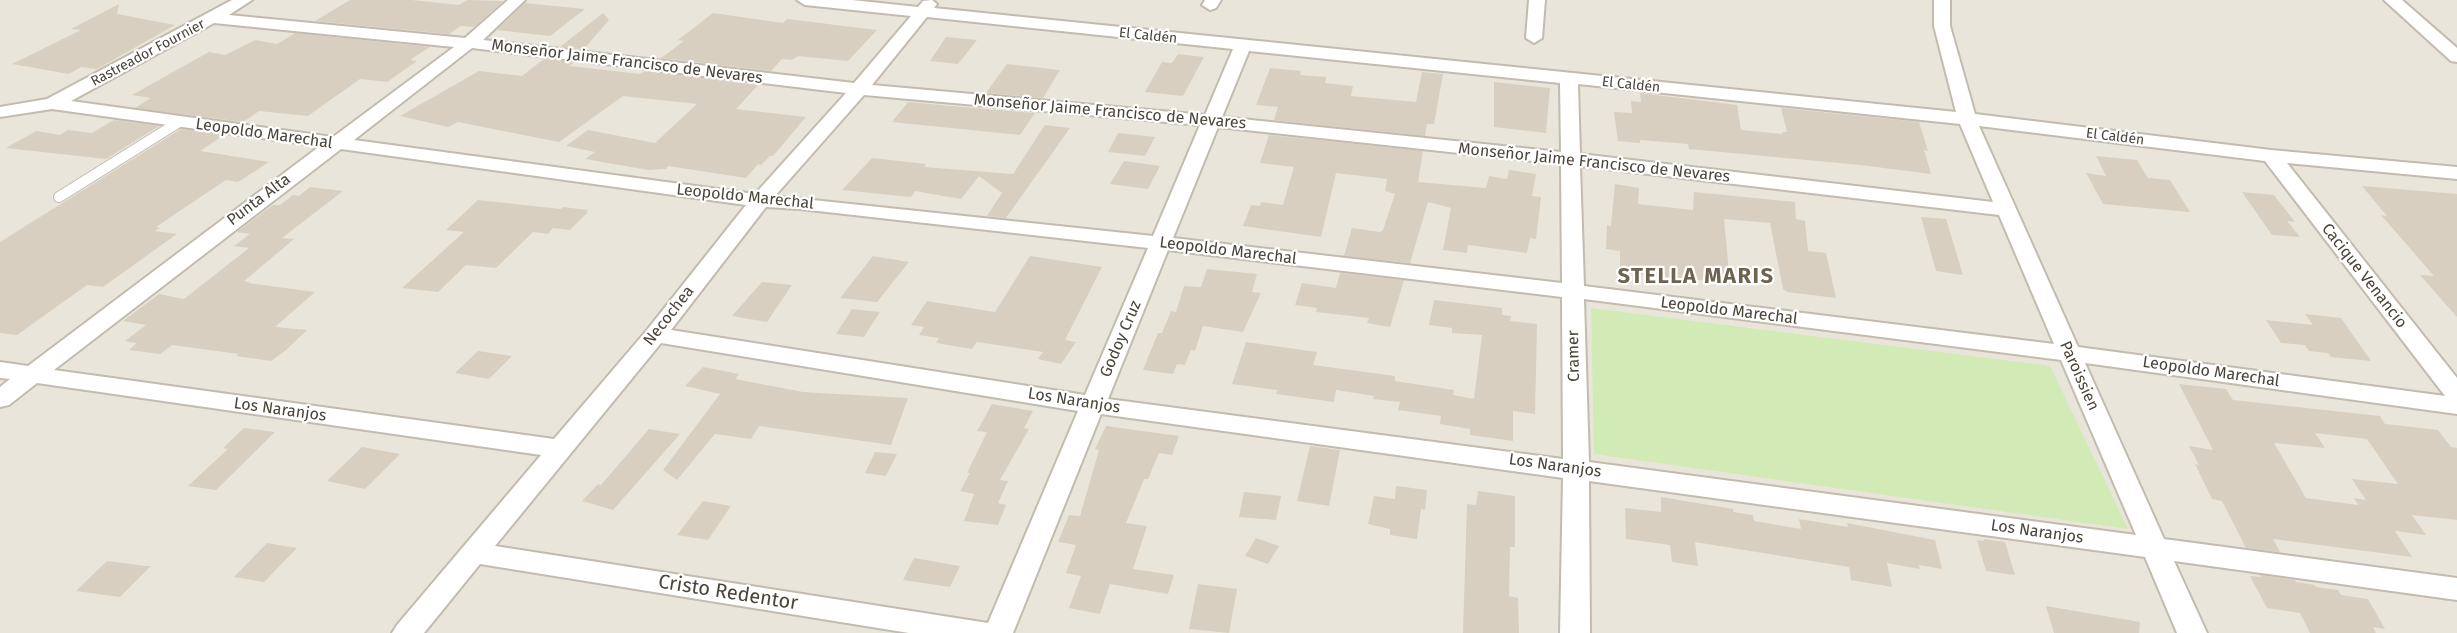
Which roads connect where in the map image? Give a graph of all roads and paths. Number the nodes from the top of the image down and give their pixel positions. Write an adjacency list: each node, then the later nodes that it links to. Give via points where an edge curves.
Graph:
1 (244, 0): 8 (street, Rastreador Fournier)
2 (517, 0): 10 (street, Punta Alta)
3 (806, 0): 7 (street, El Caldén)
4 (1537, 0): 9 (street)
5 (1942, 0): 17 (street, Paroissien, via 1942,26)
6 (2392, 0): 12 (street)
7 (927, 6): 11 (street, El Caldén); 14 (street, Necochea)
8 (213, 18): 10 (street, Monseñor Jaime Francisco de Nevares); 15 (street, Rastreador Fournier)
9 (1534, 38)
10 (469, 43): 14 (street, Monseñor Jaime Francisco de Nevares); 20 (street, Punta Alta)
11 (1244, 45): 13 (street, El Caldén); 19 (street, Godoy Cruz)
12 (2457, 57)
13 (1569, 79): 17 (street, El Caldén); 22 (street, Cramer)
14 (859, 89): 19 (street, Monseñor Jaime Francisco de Nevares); 25 (street, Necochea)
15 (52, 105): 16 (street, Leopoldo Marechal); 18 (street, Leopoldo Marechal)
16 (0, 112)
17 (1967, 119): 21 (street, El Caldén); 26 (street, Paroissien)
18 (179, 122): 20 (street, Leopoldo Marechal); 24 (lane)
19 (1212, 122): 22 (street, Monseñor Jaime Francisco de Nevares); 27 (street, Godoy Cruz)
20 (334, 143): 25 (street, Leopoldo Marechal); 32 (street, Punta Alta)
21 (2271, 156): 23 (street, El Caldén); 33 (street, Cacique Venancio)
22 (1570, 159): 26 (street, Monseñor Jaime Francisco de Nevares); 28 (street, Cramer)
23 (2457, 173)
24 (59, 197)
25 (760, 201): 27 (street, Leopoldo Marechal); 29 (street, Necochea)
26 (2007, 210): 30 (street, Paroissien)
27 (1161, 243): 28 (street, Leopoldo Marechal); 35 (street, Godoy Cruz)
28 (1572, 291): 30 (street, Leopoldo Marechal); 38 (street, Cramer)
29 (655, 335): 35 (street, Los Naranjos); 37 (street, Necochea)
30 (2069, 353): 36 (street, Leopoldo Marechal); 39 (street, Paroissien)
31 (0, 370): 32 (street, Los Naranjos)
32 (30, 376): 34 (street, Punta Alta); 37 (street, Los Naranjos)
33 (2457, 395)
34 (0, 399)
35 (1094, 405): 38 (street, Los Naranjos); 44 (street, Godoy Cruz)
36 (2457, 406)
37 (560, 449): 40 (street, Necochea)
38 (1576, 469): 39 (street, Los Naranjos); 45 (street, Cramer)
39 (2155, 549): 41 (street, Los Naranjos); 46 (street, Paroissien)
40 (474, 553): 42 (street, Necochea); 43 (street, Cristo Redentor)
41 (2457, 589)
42 (407, 633)
43 (983, 633)
44 (998, 633)
45 (1575, 633)
46 (2192, 633)

